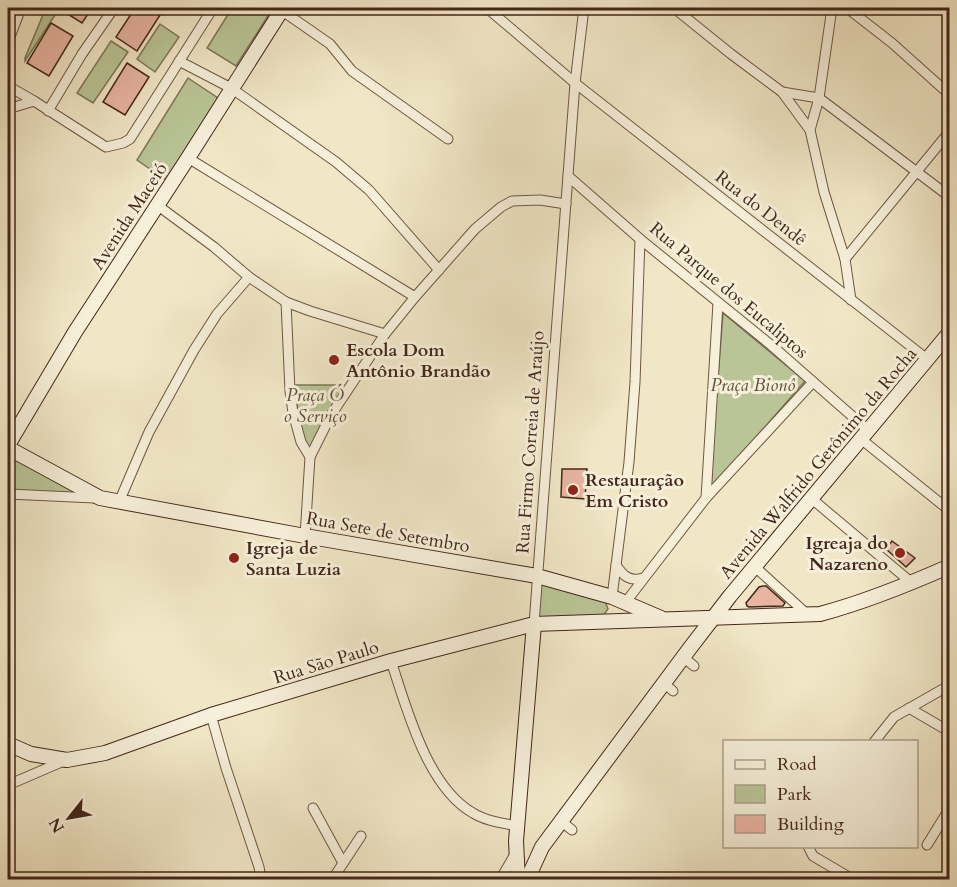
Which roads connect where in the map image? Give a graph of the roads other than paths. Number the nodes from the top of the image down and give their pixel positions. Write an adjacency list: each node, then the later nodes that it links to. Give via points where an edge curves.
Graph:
1 (21, 8): 10 (street)
2 (114, 8): 20 (street)
3 (213, 8): 11 (street)
4 (487, 8): 12 (street, Rua do Dendê)
5 (584, 8): 12 (street, Rua Firmo Correia de Araújo)
6 (674, 8): 15 (street)
7 (832, 8): 17 (street)
8 (847, 8): 16 (street)
9 (282, 9): 14 (street, Avenida Maceió); 23 (street, via 330,44 352,71)
10 (8, 42)
11 (179, 61): 14 (street); 20 (street, via 130,139 123,143 106,147)
12 (575, 83): 26 (street, Rua Firmo Correia de Araújo); 35 (street, Rua do Dendê)
13 (8, 86): 18 (street)
14 (231, 88): 24 (street, Avenida Maceió); 32 (street, via 369,190)
15 (782, 92): 17 (street); 21 (street)
16 (950, 95)
17 (819, 98): 21 (street); 25 (street)
18 (34, 101): 19 (street); 20 (street)
19 (8, 109)
20 (48, 111)
21 (810, 130): 31 (street)
22 (950, 131): 25 (street)
23 (448, 139)
24 (188, 158): 29 (street, Avenida Maceió); 34 (street)
25 (917, 172): 27 (street); 31 (street)
26 (568, 176): 28 (street, Rua Firmo Correia de Araújo); 30 (street, Rua Parque dos Eucaliptos)
27 (950, 197)
28 (566, 204): 32 (street, via 512,201 475,229); 55 (street, Rua Firmo Correia de Araújo)
29 (157, 205): 33 (street); 43 (street, Avenida Maceió, via 75,332)
30 (640, 239): 37 (street, Rua Parque dos Eucaliptos); 52 (street, via 630,450)
31 (845, 259): 35 (street)
32 (439, 270): 34 (street)
33 (249, 277): 36 (street); 49 (street, via 194,350 149,432)
34 (415, 297): 39 (street)
35 (851, 300): 40 (street, Rua do Dendê)
36 (286, 302): 39 (street); 44 (street, via 293,413)
37 (718, 303): 41 (street, Rua Parque dos Eucaliptos); 47 (street)
38 (950, 332): 40 (street, Avenida Walfrido Gerônimo da Rocha)
39 (385, 334): 44 (street, via 331,415)
40 (927, 359): 42 (street, Avenida Walfrido Gerônimo da Rocha)
41 (813, 382): 42 (street, Rua Parque dos Eucaliptos); 47 (street)
42 (865, 435): 48 (street, Avenida Walfrido Gerônimo da Rocha); 50 (street, Rua Parque dos Eucaliptos)
43 (8, 447): 46 (street, Rua Sete de Setembro)
44 (310, 457): 51 (street)
45 (8, 494): 46 (street, Rua Sete de Setembro)
46 (100, 498): 49 (street, Rua Sete de Setembro)
47 (706, 498): 56 (street)
48 (812, 499): 53 (street, Avenida Walfrido Gerônimo da Rocha); 57 (street)
49 (119, 501): 51 (street, Rua Sete de Setembro)
50 (950, 511)
51 (305, 536): 55 (street, Rua Sete de Setembro)
52 (616, 565): 56 (street, via 623,576); 59 (street)
53 (754, 566): 58 (street, Avenida Walfrido Gerônimo da Rocha); 60 (street)
54 (950, 566): 57 (street, Rua São Paulo)
55 (537, 576): 59 (street, Rua Sete de Setembro); 66 (street, Rua Firmo Correia de Araújo)
56 (644, 578): 59 (street)
57 (912, 583): 60 (street, Rua São Paulo, via 855,605)
58 (730, 596): 61 (street); 62 (street, Avenida Walfrido Gerônimo da Rocha)
59 (618, 600): 64 (street, Rua Sete de Setembro); 65 (street, via 618,610)
60 (808, 615): 61 (street, Rua São Paulo)
61 (743, 616): 62 (street, Rua São Paulo)
62 (714, 617): 63 (street, Rua São Paulo); 67 (street)
63 (685, 618): 64 (street, Rua São Paulo); 67 (street)
64 (665, 620): 65 (street, Rua São Paulo)
65 (608, 621): 66 (street, Rua São Paulo)
66 (534, 624): 68 (street, Rua São Paulo); 79 (street, Rua Firmo Correia de Araújo)
67 (689, 657): 83 (street, via 567,825)
68 (390, 661): 71 (street, Rua São Paulo); 79 (street, via 411,722 440,781 454,799 473,813)
69 (950, 685): 70 (street)
70 (909, 708): 72 (street); 73 (street, via 894,717)
71 (211, 715): 75 (street, Rua São Paulo, via 105,753); 86 (street)
72 (950, 732)
73 (875, 740)
74 (8, 744): 75 (street, via 31,754)
75 (67, 760): 76 (street, Rua São Paulo)
76 (8, 785)
77 (313, 808): 85 (street)
78 (950, 808): 81 (street)
79 (517, 826): 82 (street, Rua Firmo Correia de Araújo)
80 (361, 836): 85 (street)
81 (927, 845)
82 (516, 846): 83 (street); 90 (street); 91 (street, Rua Firmo Correia de Araújo)
83 (542, 847): 92 (street)
84 (808, 848): 93 (street, via 813,856)
85 (343, 863): 89 (street)
86 (259, 867): 87 (street); 88 (street)
87 (261, 879)
88 (269, 879)
89 (332, 879)
90 (500, 879)
91 (518, 879)
92 (527, 879)
93 (854, 879)

